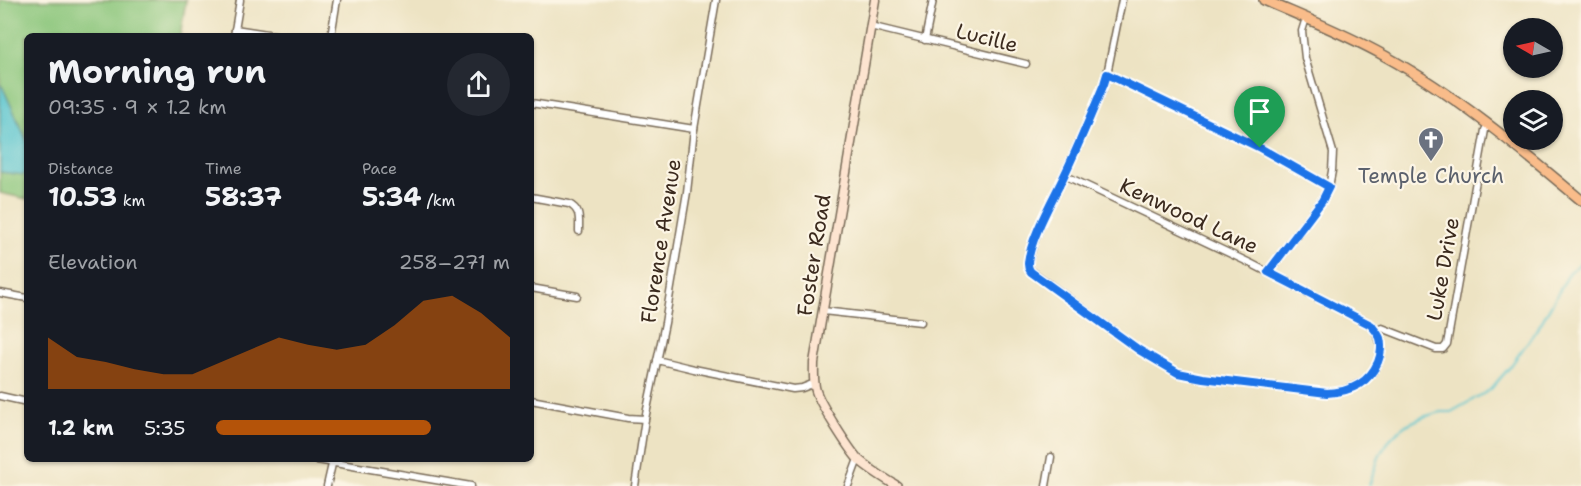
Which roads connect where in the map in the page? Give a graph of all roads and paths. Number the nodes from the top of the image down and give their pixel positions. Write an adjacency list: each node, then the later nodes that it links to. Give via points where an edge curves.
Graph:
1 (240, 0): 10 (street)
2 (336, 0): 11 (street)
3 (716, 0): 17 (street, Florence Avenue)
4 (874, 0): 9 (street, Foster Road)
5 (933, 0): 12 (street)
6 (1122, 0): 14 (street)
7 (1264, 0): 8 (main road)
8 (1306, 18): 16 (main road, via 1386,56); 19 (street, via 1302,31 1305,58 1334,152)
9 (870, 26): 12 (street, Lucille); 28 (street, Foster Road)
10 (234, 32)
11 (331, 33)
12 (925, 40): 13 (street, Lucille)
13 (1026, 64)
14 (1107, 74): 18 (street); 19 (street, via 1260,148)
15 (534, 103): 17 (street)
16 (1488, 125): 21 (main road); 30 (street, Luke Drive, via 1447,344 1436,349 1382,328)
17 (694, 129): 31 (street, Florence Avenue, via 687,192)
18 (1064, 175): 23 (street, Kenwood Lane); 30 (street, via 1041,223 1029,268 1139,350 1178,373 1294,390 1340,392 1353,388 1372,373 1381,350)
19 (1329, 187): 23 (street)
20 (534, 198): 22 (street, via 575,207)
21 (1581, 199)
22 (579, 231)
23 (1268, 272): 30 (street, Kenwood Lane)
24 (534, 289): 26 (street)
25 (0, 293): 27 (street)
26 (577, 296)
27 (24, 297)
28 (823, 311): 29 (street); 32 (street, Foster Road, via 814,363)
29 (921, 322)
30 (1376, 331)
31 (657, 360): 32 (street, via 793,389); 36 (street, Florence Avenue)
32 (815, 383): 38 (street, Foster Road, via 820,399)
33 (0, 396): 34 (street)
34 (24, 401)
35 (534, 401): 36 (street)
36 (645, 419): 43 (street, Florence Avenue)
37 (1051, 457): 46 (street)
38 (858, 459): 44 (street); 45 (street, Foster Road)
39 (332, 462): 41 (street)
40 (338, 462): 42 (street)
41 (327, 486)
42 (471, 486)
43 (634, 486)
44 (848, 486)
45 (897, 486)
46 (1046, 486)

